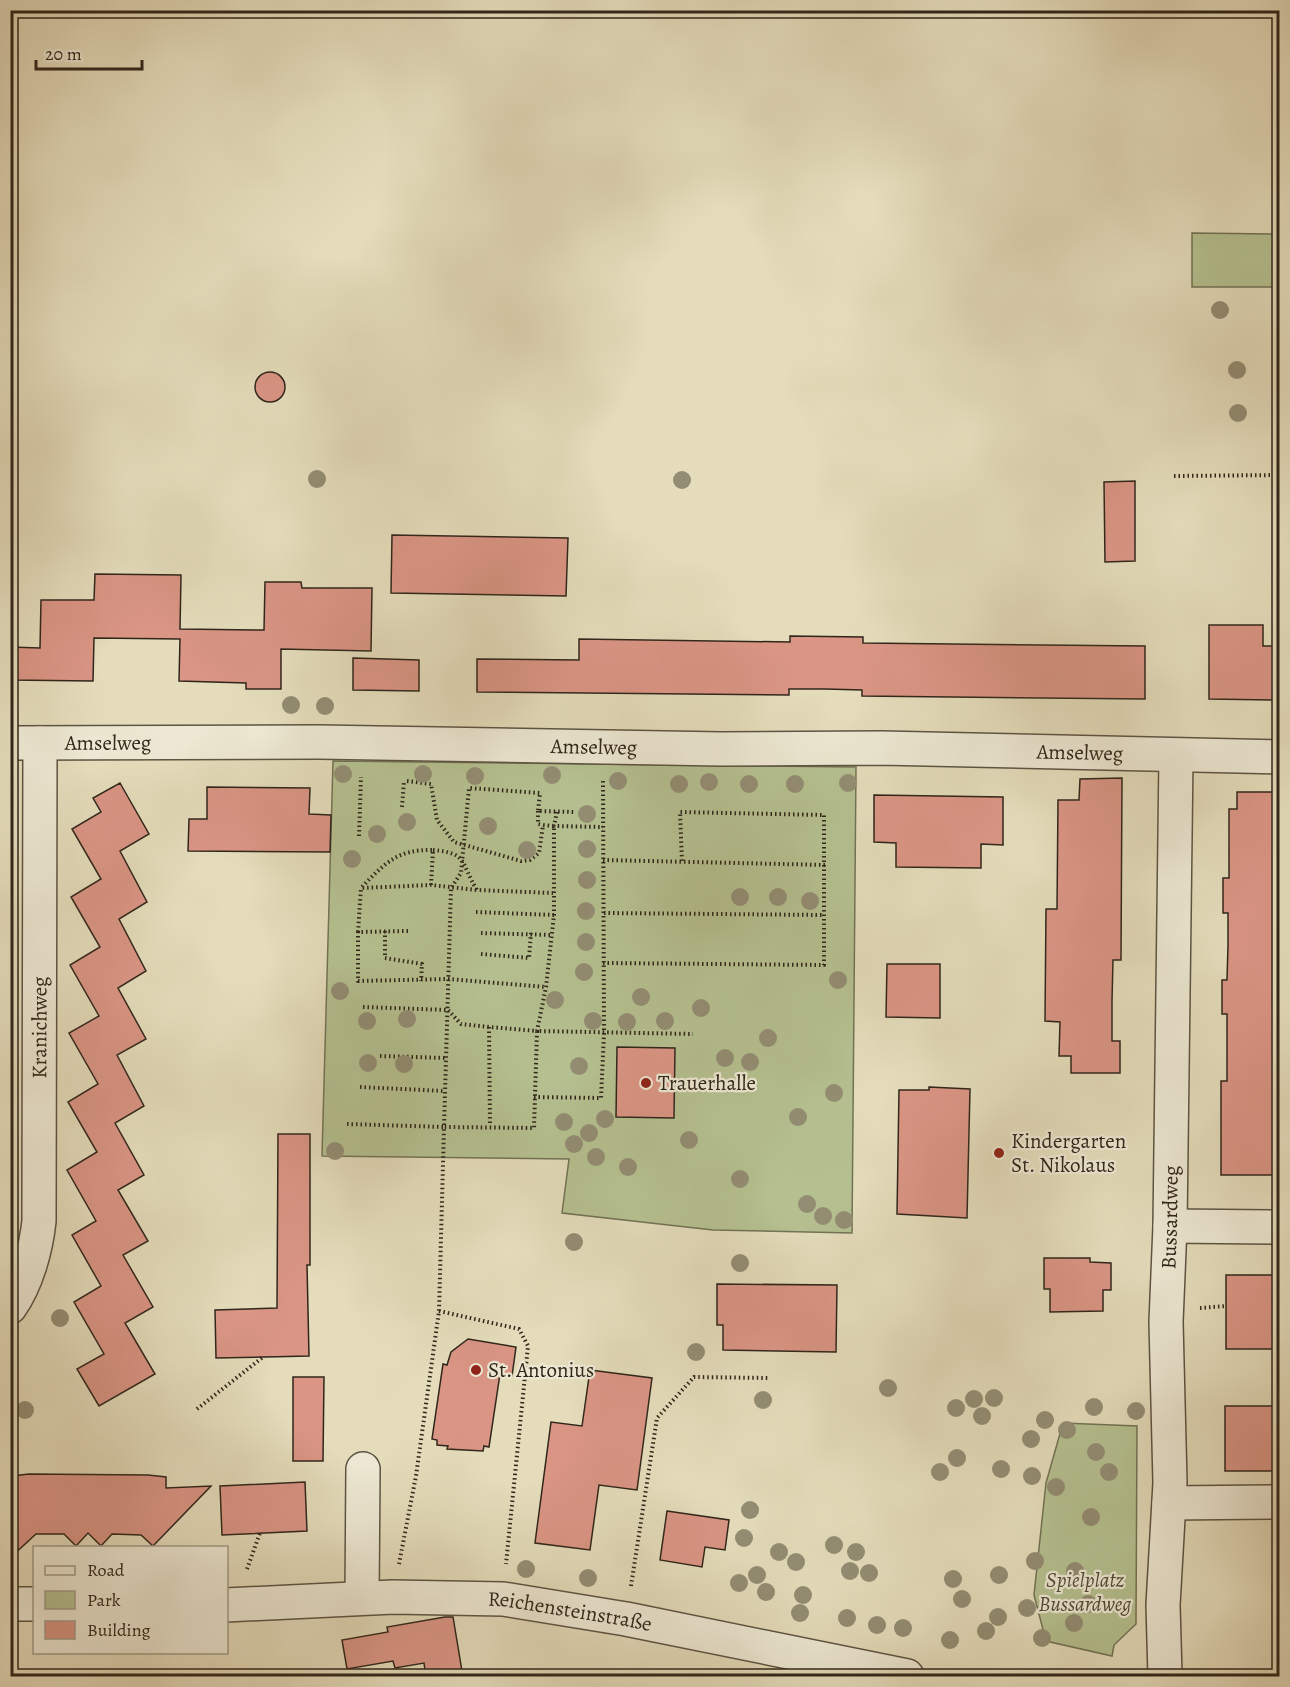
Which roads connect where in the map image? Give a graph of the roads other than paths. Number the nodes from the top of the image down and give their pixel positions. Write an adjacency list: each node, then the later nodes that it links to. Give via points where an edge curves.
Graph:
1 (25, 743): 2 (street, Amselweg, via 881,748); 6 (street, Kranichweg, via 39,1221 32,1256)
2 (1176, 757): 3 (street, Amselweg); 4 (street, Bussardweg)
3 (1280, 757)
4 (1170, 1226): 5 (street); 9 (street, Bussardweg, via 1165,1356)
5 (1280, 1227)
6 (10, 1307)
7 (363, 1469): 10 (street)
8 (1280, 1502): 9 (street)
9 (1169, 1503): 15 (street, Bussardweg, via 1163,1605)
10 (377, 1597): 13 (street, Reichensteinstraße); 14 (street, Reichensteinstraße, via 503,1599 626,1619)
11 (10, 1604): 12 (street)
12 (33, 1604)
13 (228, 1605)
14 (908, 1677)
15 (1165, 1677)

